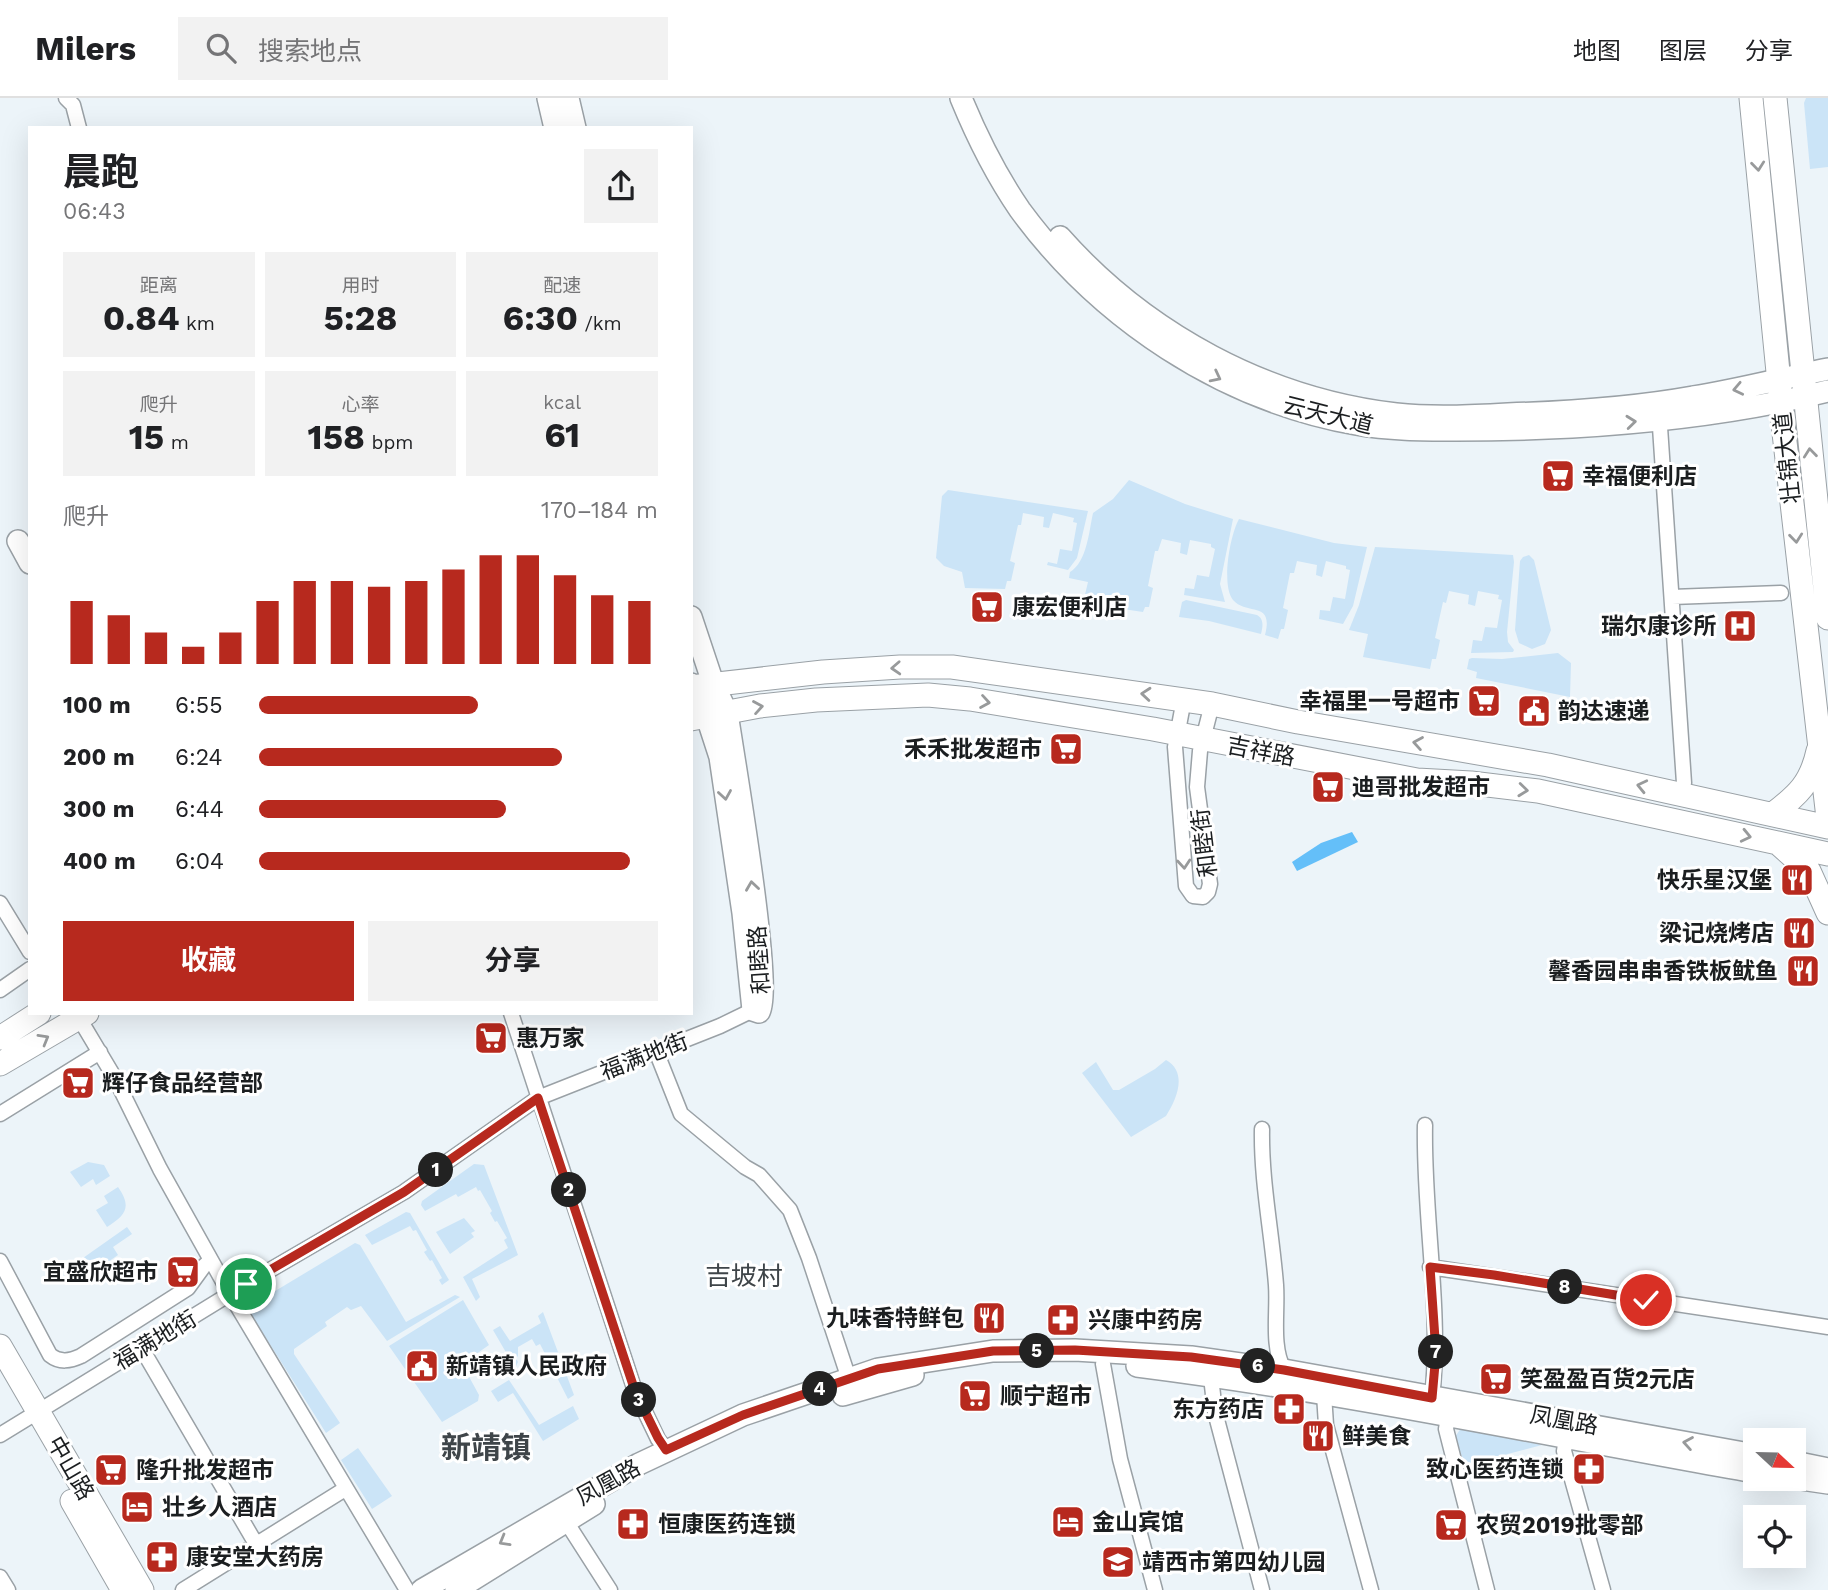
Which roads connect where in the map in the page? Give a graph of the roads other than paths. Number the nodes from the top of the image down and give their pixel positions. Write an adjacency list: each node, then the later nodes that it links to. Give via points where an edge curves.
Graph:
1 (66, 98): 8 (street, via 73,105)
2 (548, 98): 9 (main road)
3 (568, 98): 10 (main road)
4 (961, 98): 16 (main road, 云天大道, one-way to 16, via 1019,208 1080,277 1116,312 1178,356 1272,401 1355,424 1423,431 1602,425 1748,410)
5 (976, 98): 13 (main road, 云天大道, one-way to 5, via 1690,398 1576,411 1483,415 1394,413 1297,392 1197,348 1107,284 1035,207 1002,154)
6 (1751, 98): 13 (main road, 壮锦大道, one-way to 13)
7 (1775, 98): 12 (main road, 壮锦大道)
8 (78, 126)
9 (555, 126)
10 (575, 126)
11 (1828, 369): 12 (main road, 云天大道)
12 (1802, 374): 13 (main road, 云天大道); 15 (main road, 壮锦大道)
13 (1780, 378): 16 (main road, 壮锦大道)
14 (1828, 391): 15 (main road, 云天大道)
15 (1804, 397): 16 (main road, 云天大道); 22 (main road, 壮锦大道, one-way to 15)
16 (1782, 402): 31 (main road, 壮锦大道, one-way to 31)
17 (1660, 427): 21 (street)
18 (18, 541): 19 (main road)
19 (28, 559)
20 (1781, 593): 21 (street)
21 (1672, 597): 33 (street)
22 (1828, 618)
23 (693, 640): 24 (main road, 和睦路)
24 (697, 685): 25 (main road, 吉祥路, one-way to 24, via 952,667 823,672); 27 (main road, 和睦路)
25 (1184, 699): 26 (main road, 吉祥路); 29 (street, 和睦街)
26 (1212, 704): 28 (main road, 吉祥路); 30 (street, 和睦街)
27 (709, 717): 29 (main road, 吉祥路, one-way to 29, via 816,700 928,695); 44 (main road, 和睦路, via 728,809)
28 (1323, 726): 32 (main road); 34 (main road, 吉祥路, one-way to 28, via 1548,765)
29 (1176, 733): 30 (main road, 吉祥路); 30 (street, 和睦街, one-way to 30, via 1186,886 1193,896 1203,897 1210,884 1197,787)
30 (1204, 740): 32 (main road, 吉祥路)
31 (1819, 745): 34 (main road, via 1810,778); 35 (main road, 壮锦大道)
32 (1315, 761): 37 (main road, 吉祥路, one-way to 37, via 1417,780 1538,791)
33 (1684, 783)
34 (1773, 814): 36 (main road, 吉祥路)
35 (1828, 818)
36 (1828, 827)
37 (1775, 842): 38 (main road, 吉祥路); 40 (main road, via 1809,871)
38 (1828, 854)
39 (0, 903): 41 (street)
40 (1828, 913)
41 (28, 948)
42 (28, 970): 43 (street)
43 (0, 990)
44 (753, 1010): 49 (street, 福满地街)
45 (36, 1015): 48 (main road)
46 (513, 1015): 52 (street)
47 (83, 1016): 50 (street); 51 (main road, one-way to 47)
48 (0, 1038)
49 (656, 1051): 52 (street, 福满地街); 67 (street, via 681,1114 759,1175 790,1210)
50 (100, 1052): 53 (street); 56 (street)
51 (0, 1064)
52 (538, 1098): 59 (street, 福满地街, via 404,1192); 74 (street, via 635,1391)
53 (0, 1114)
54 (1424, 1125): 58 (street)
55 (1262, 1129): 64 (street, via 1277,1348)
56 (211, 1260): 57 (street, via 188,1289 68,1360 50,1355); 59 (street)
57 (0, 1261)
58 (1430, 1267): 60 (street); 69 (street, via 1436,1353)
59 (230, 1294): 62 (street, 福满地街); 81 (street)
60 (1828, 1327)
61 (0, 1346): 70 (main road, 中山路)
62 (142, 1349): 70 (street, 福满地街); 83 (street)
63 (1103, 1364): 66 (main road, 凤凰路); 82 (main road, 凤凰路, via 1037,1362 941,1370 797,1408 737,1428 650,1471); 93 (street, via 1120,1459)
64 (1284, 1370): 67 (main road, 凤凰路, via 1191,1357 993,1351 878,1369); 69 (main road, 凤凰路)
65 (0, 1377): 70 (main road, 中山路)
66 (1211, 1377): 68 (main road, 凤凰路); 94 (street, via 1214,1405)
67 (849, 1379): 74 (main road, 凤凰路, via 743,1415)
68 (1324, 1394): 71 (main road, 凤凰路); 95 (street, via 1326,1425)
69 (1432, 1398): 75 (main road, 凤凰路, one-way to 69)
70 (31, 1415): 72 (street, 福满地街); 86 (main road, 中山路); 87 (main road, 中山路)
71 (1448, 1416): 73 (main road, 凤凰路); 96 (street, via 1446,1429)
72 (0, 1434)
73 (1566, 1438): 78 (main road, 凤凰路); 97 (street, via 1564,1451)
74 (666, 1450): 90 (main road, 凤凰路, one-way to 90)
75 (1743, 1453)
76 (1806, 1464): 77 (main road)
77 (1828, 1469)
78 (1743, 1470)
79 (1806, 1480): 80 (main road)
80 (1828, 1483)
81 (345, 1489): 83 (street); 89 (street)
82 (566, 1523): 91 (main road, 凤凰路); 92 (street)
83 (256, 1544): 88 (street)
84 (0, 1577): 85 (street)
85 (8, 1590)
86 (123, 1590)
87 (142, 1590)
88 (183, 1590)
89 (407, 1590)
90 (422, 1590)
91 (456, 1590)
92 (610, 1590)
93 (1155, 1590)
94 (1262, 1590)
95 (1371, 1590)
96 (1488, 1590)
97 (1603, 1590)

